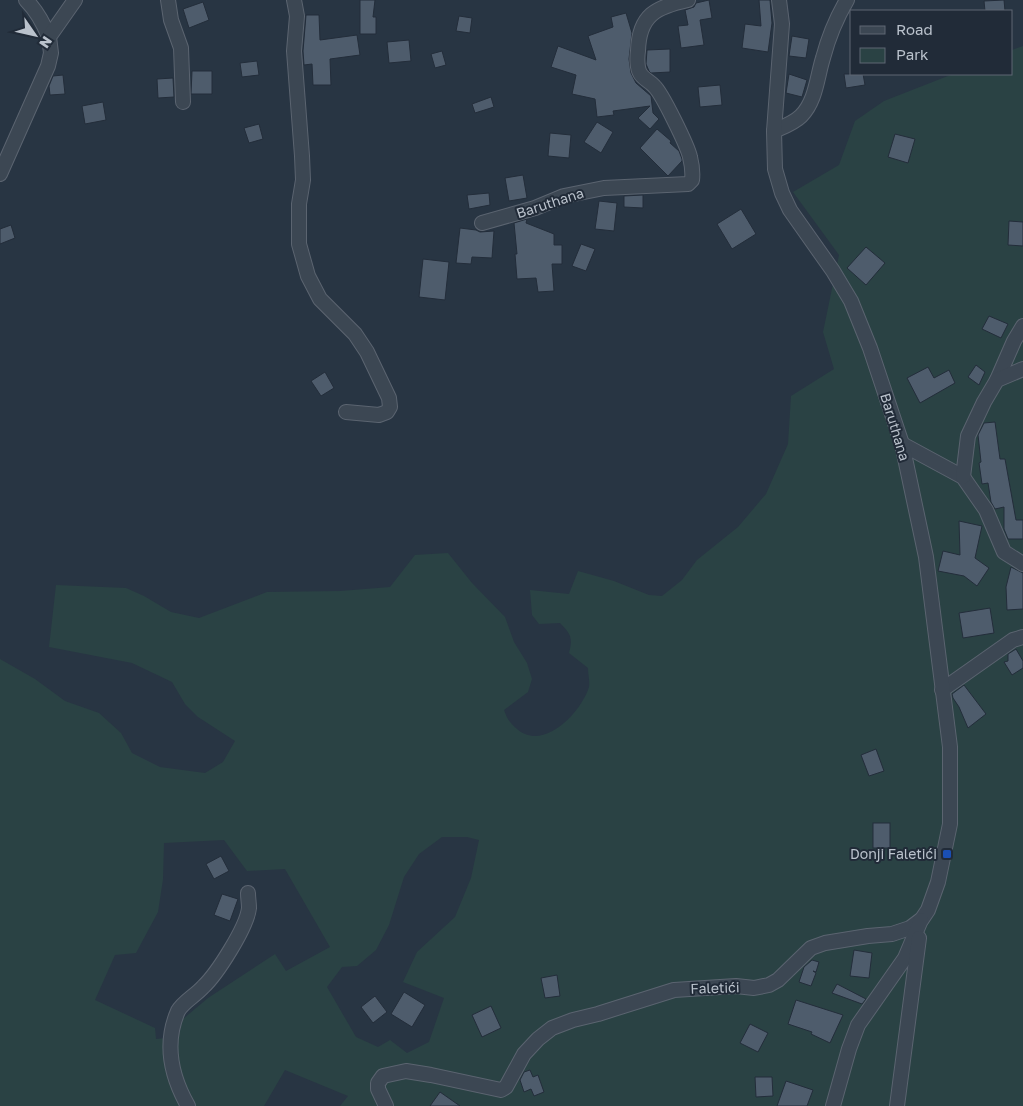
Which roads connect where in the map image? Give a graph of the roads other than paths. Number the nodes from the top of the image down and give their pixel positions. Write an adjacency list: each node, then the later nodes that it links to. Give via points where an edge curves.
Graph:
1 (26, 0): 8 (street, via 36,10)
2 (75, 0): 8 (street)
3 (168, 0): 9 (street, via 181,48)
4 (294, 0): 16 (street, via 297,16 294,51 303,180 299,204 300,244 308,276 320,299 355,334 389,398 390,407 379,415)
5 (688, 0): 12 (street, Baruthana, via 657,11 645,20 638,38 637,56 639,72 654,86 690,155 692,180 688,184 604,188 564,196)
6 (779, 0): 10 (street, Baruthana, via 782,24)
7 (846, 0): 10 (street, via 823,57 808,107 790,124)
8 (49, 36): 11 (street, via 51,53 48,66)
9 (183, 102)
10 (774, 131): 17 (street, Baruthana, via 775,169 782,193 851,301)
11 (0, 174)
12 (482, 223)
13 (1023, 326): 15 (street)
14 (1023, 369): 15 (street)
15 (997, 380): 18 (street, via 968,436)
16 (346, 412)
17 (902, 444): 18 (street); 21 (street, Baruthana, via 926,557)
18 (964, 477): 19 (street, via 986,510 1004,552)
19 (1023, 564)
20 (1023, 637): 21 (street, via 1013,640)
21 (942, 690): 23 (street, Baruthana, via 950,747 950,824 938,882)
22 (248, 893): 24 (street, via 244,924 212,978 179,1009 170,1038 170,1061)
23 (922, 919): 25 (street, Faletići, via 910,928 892,934 825,943 811,948 769,985 674,990 552,1028 524,1054 506,1087 501,1090 406,1072 384,1076 378,1083 378,1089); 26 (street, via 905,958 858,1025); 27 (street)
24 (188, 1106)
25 (386, 1106)
26 (834, 1106)
27 (897, 1106)

